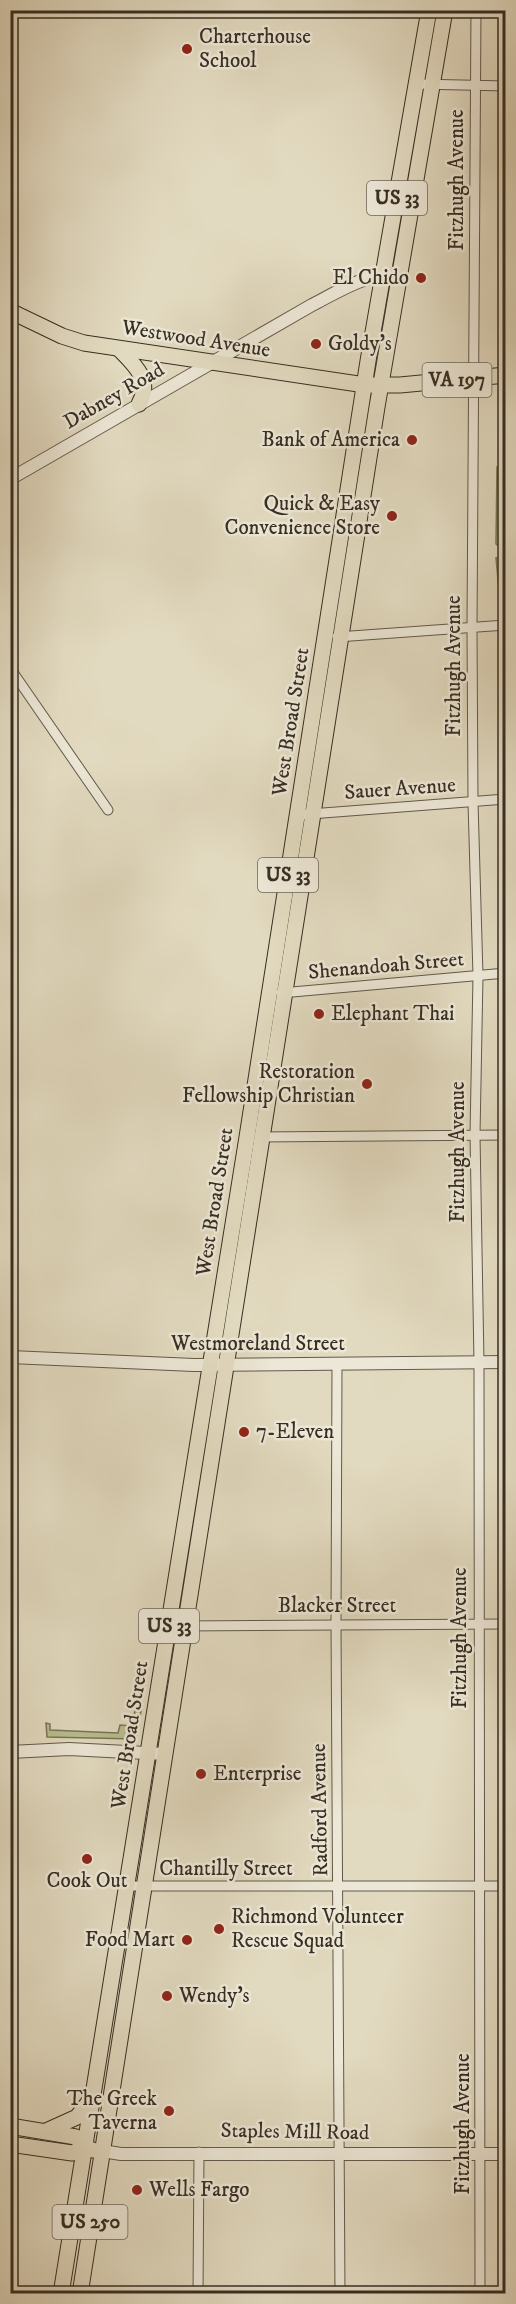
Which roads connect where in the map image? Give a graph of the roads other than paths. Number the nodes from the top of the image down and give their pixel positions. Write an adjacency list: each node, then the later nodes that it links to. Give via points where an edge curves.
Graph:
1 (429, 10): 4 (main road, West Broad Street / US 33)
2 (445, 10): 5 (main road, West Broad Street / US 33)
3 (476, 10): 6 (street, Fitzhugh Avenue)
4 (417, 84): 5 (street); 8 (main road, West Broad Street / US 33)
5 (433, 84): 6 (street); 9 (main road, West Broad Street / US 33)
6 (475, 85): 7 (street); 14 (street, Fitzhugh Avenue)
7 (506, 86)
8 (383, 274): 9 (street); 12 (street, Dabney Road, via 312,305); 15 (main road, West Broad Street / US 33)
9 (399, 278): 16 (main road, West Broad Street / US 33)
10 (10, 311): 11 (main road, Westwood Avenue / VA 197, via 62,336)
11 (120, 350): 12 (main road, Westwood Avenue / VA 197); 17 (main road, via 143,378 145,394)
12 (211, 363): 15 (main road, Westwood Avenue / VA 197); 17 (street, Dabney Road)
13 (506, 375): 14 (main road, VA 197)
14 (475, 378): 16 (main road, VA 197); 20 (street, Fitzhugh Avenue)
15 (365, 385): 16 (main road, Westwood Avenue / VA 197); 22 (main road, West Broad Street / US 33)
16 (381, 386): 21 (main road, West Broad Street / US 33)
17 (139, 404): 18 (street, Dabney Road)
18 (10, 479)
19 (506, 625): 20 (street)
20 (472, 628): 21 (street); 25 (street, Fitzhugh Avenue)
21 (341, 637): 22 (street); 27 (main road, West Broad Street / US 33)
22 (325, 638): 28 (main road, West Broad Street / US 33)
23 (10, 668): 26 (street)
24 (506, 799): 25 (street, Sauer Avenue)
25 (472, 802): 27 (street, Sauer Avenue); 30 (street, Fitzhugh Avenue)
26 (108, 810)
27 (314, 814): 28 (street, Sauer Avenue); 31 (main road, West Broad Street / US 33)
28 (297, 815): 32 (main road, West Broad Street / US 33)
29 (506, 974): 30 (street, Shenandoah Street)
30 (478, 976): 31 (street, Shenandoah Street); 33 (street, Fitzhugh Avenue)
31 (286, 993): 32 (street, Shenandoah Street); 36 (main road, West Broad Street / US 33)
32 (269, 994): 35 (main road, West Broad Street / US 33)
33 (475, 1135): 34 (street); 36 (street); 38 (street, Fitzhugh Avenue)
34 (506, 1135)
35 (247, 1137): 36 (street); 42 (main road, West Broad Street / US 33)
36 (263, 1137): 41 (main road, West Broad Street / US 33)
37 (10, 1357): 42 (street, Westmoreland Street)
38 (479, 1362): 39 (street, Westmoreland Street); 40 (street, Westmoreland Street); 44 (street, Fitzhugh Avenue)
39 (506, 1362)
40 (338, 1363): 41 (street, Westmoreland Street); 43 (street, Radford Avenue)
41 (227, 1364): 42 (street, Westmoreland Street); 46 (main road, West Broad Street / US 33)
42 (210, 1365): 47 (main road, West Broad Street / US 33)
43 (336, 1624): 44 (street, Blacker Street); 46 (street, Blacker Street); 52 (street, Radford Avenue)
44 (477, 1624): 45 (street, Blacker Street); 53 (street, Fitzhugh Avenue)
45 (506, 1624)
46 (186, 1626): 47 (street, Blacker Street); 50 (main road, West Broad Street / US 33)
47 (169, 1627): 49 (main road, West Broad Street / US 33)
48 (10, 1752): 49 (street, via 69,1749)
49 (148, 1753): 50 (street); 51 (main road, West Broad Street / US 33)
50 (165, 1754): 55 (main road, West Broad Street / US 33)
51 (126, 1886): 55 (street, Chantilly Street); 56 (main road, West Broad Street / US 33)
52 (339, 1886): 53 (street, Chantilly Street); 55 (street, Chantilly Street); 63 (street, Radford Avenue)
53 (481, 1886): 54 (street, Chantilly Street); 64 (street, Fitzhugh Avenue)
54 (506, 1886)
55 (144, 1887): 61 (main road, West Broad Street / US 33)
56 (94, 2094): 58 (main road, US 33, via 77,2117); 60 (main road, West Broad Street / US 250)
57 (10, 2126): 58 (main road, Staples Mill Road)
58 (46, 2131): 60 (main road, Staples Mill Road, via 76,2138)
59 (10, 2144): 60 (main road, Staples Mill Road, via 72,2153)
60 (85, 2148): 61 (main road, Staples Mill Road); 66 (main road, West Broad Street / US 250)
61 (102, 2151): 62 (street, Staples Mill Road); 67 (main road, West Broad Street / US 250)
62 (199, 2152): 63 (street, Staples Mill Road); 68 (street)
63 (341, 2152): 64 (street, Staples Mill Road, via 410,2156); 69 (street, Radford Avenue)
64 (481, 2154): 65 (street, Staples Mill Road); 70 (street, Fitzhugh Avenue)
65 (506, 2154)
66 (61, 2294)
67 (80, 2294)
68 (198, 2294)
69 (340, 2294)
70 (480, 2294)

